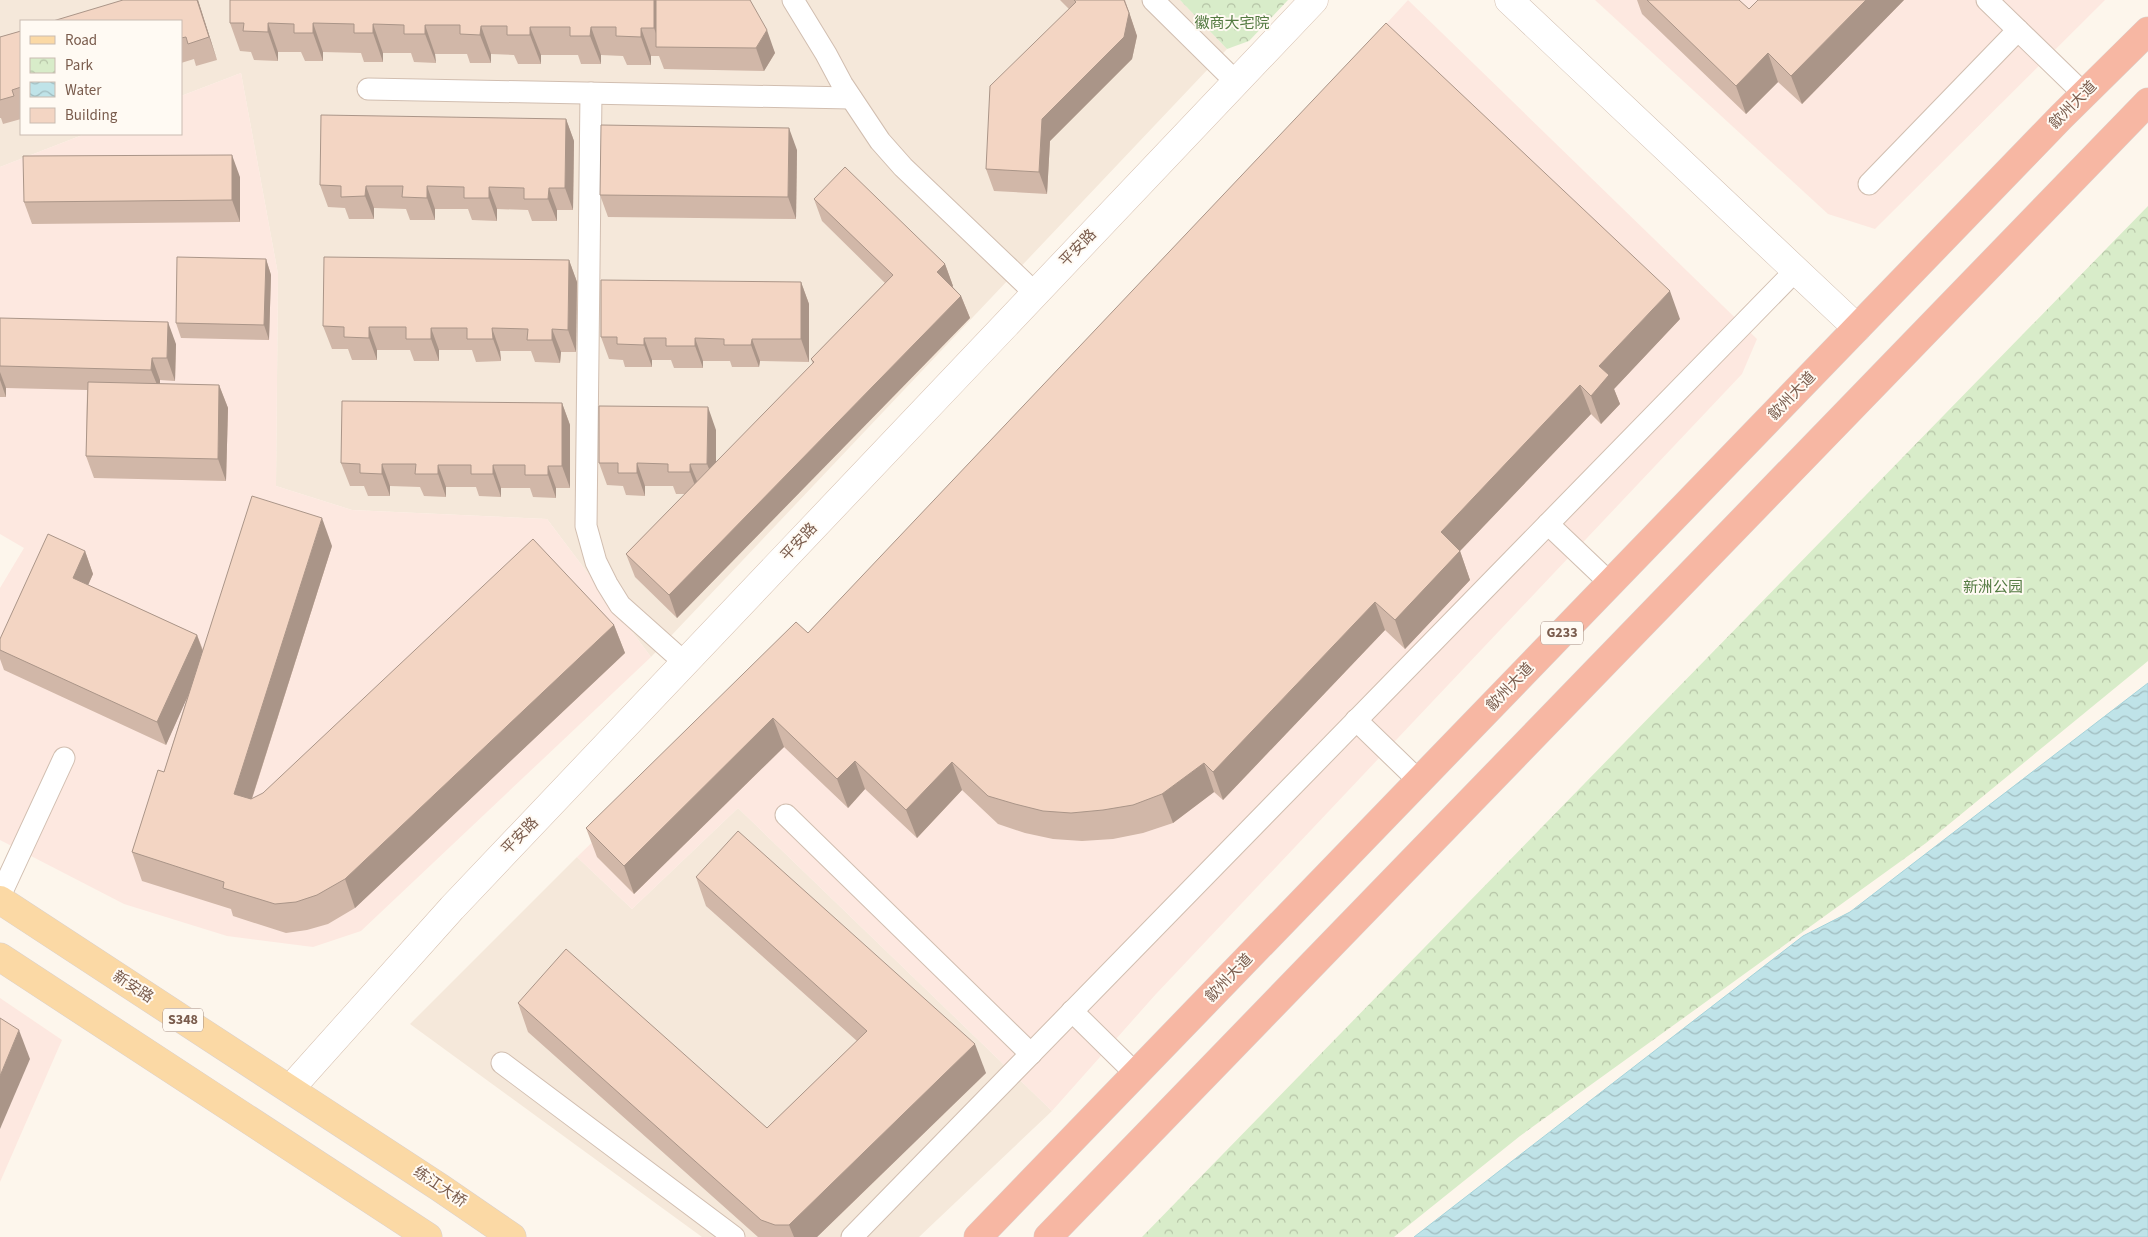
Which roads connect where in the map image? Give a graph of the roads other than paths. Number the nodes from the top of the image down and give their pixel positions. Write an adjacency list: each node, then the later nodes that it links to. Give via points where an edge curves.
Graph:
1 (793, 0): 12 (lane)
2 (1154, 0): 8 (lane)
3 (1314, 0): 8 (street, 平安路)
4 (1508, 0): 15 (street)
5 (1987, 0): 6 (lane)
6 (2018, 30): 11 (lane); 14 (lane)
7 (2148, 30): 11 (highway, 歙州大道 / G233)
8 (1236, 82): 16 (street, 平安路)
9 (368, 89): 10 (lane)
10 (591, 93): 12 (lane); 20 (lane, via 586,526 596,562 620,605)
11 (2084, 94): 17 (highway, 歙州大道 / G233)
12 (851, 98): 16 (lane, via 880,141 903,167)
13 (2148, 102): 39 (highway)
14 (1869, 184)
15 (1796, 270): 17 (street); 18 (lane)
16 (1035, 293): 20 (street, 平安路)
17 (1857, 328): 19 (highway, 歙州大道 / G233)
18 (1548, 524): 19 (lane); 21 (lane)
19 (1610, 583): 23 (highway, 歙州大道 / G233)
20 (685, 662): 32 (street, 平安路, via 452,908)
21 (1356, 720): 23 (lane); 28 (lane)
22 (64, 758): 25 (lane)
23 (1419, 781): 31 (highway, 歙州大道 / G233)
24 (786, 815): 29 (lane)
25 (0, 896)
26 (0, 900): 32 (main road, 新安路 / S348)
27 (0, 957): 34 (main road)
28 (1072, 1011): 29 (lane); 31 (lane)
29 (1031, 1054): 37 (lane)
30 (502, 1063): 36 (lane)
31 (1136, 1074): 38 (highway, 歙州大道 / G233)
32 (290, 1089): 33 (main road, 新安路 / S348)
33 (366, 1139): 35 (main road, 练江大桥 / S348)
34 (428, 1237)
35 (512, 1237)
36 (734, 1237)
37 (852, 1237)
38 (978, 1237)
39 (1048, 1237)

